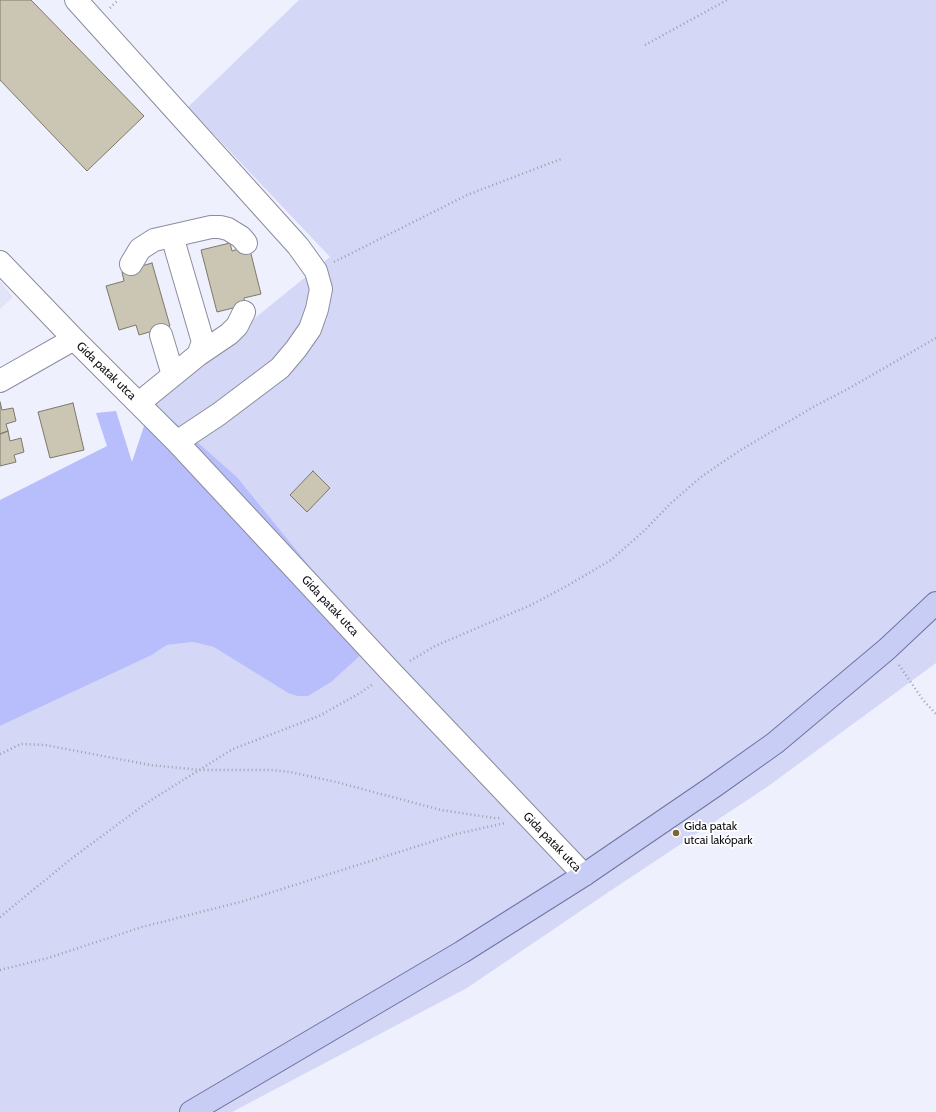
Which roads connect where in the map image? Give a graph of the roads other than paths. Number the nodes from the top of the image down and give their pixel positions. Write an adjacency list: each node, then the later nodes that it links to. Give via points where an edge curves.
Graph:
1 (76, 0): 13 (street, via 298,246 316,271 321,289 310,329 280,368)
2 (172, 236): 3 (street, via 220,227 235,232); 5 (street, via 154,240 140,249); 9 (street, via 203,342)
3 (246, 243)
4 (0, 262): 8 (street, Gida patak utca)
5 (131, 264)
6 (244, 312): 9 (street, via 237,326)
7 (161, 335): 10 (street)
8 (74, 339): 11 (street, Gida patak utca); 12 (street, Gida patak utca)
9 (198, 356): 10 (street)
10 (173, 375): 12 (street)
11 (0, 381)
12 (139, 403): 13 (street, Gida patak utca)
13 (177, 442): 15 (street, Gida patak utca)
14 (936, 603): 15 (main road, via 775,743)
15 (584, 875): 16 (main road, via 462,952)
16 (191, 1112)

